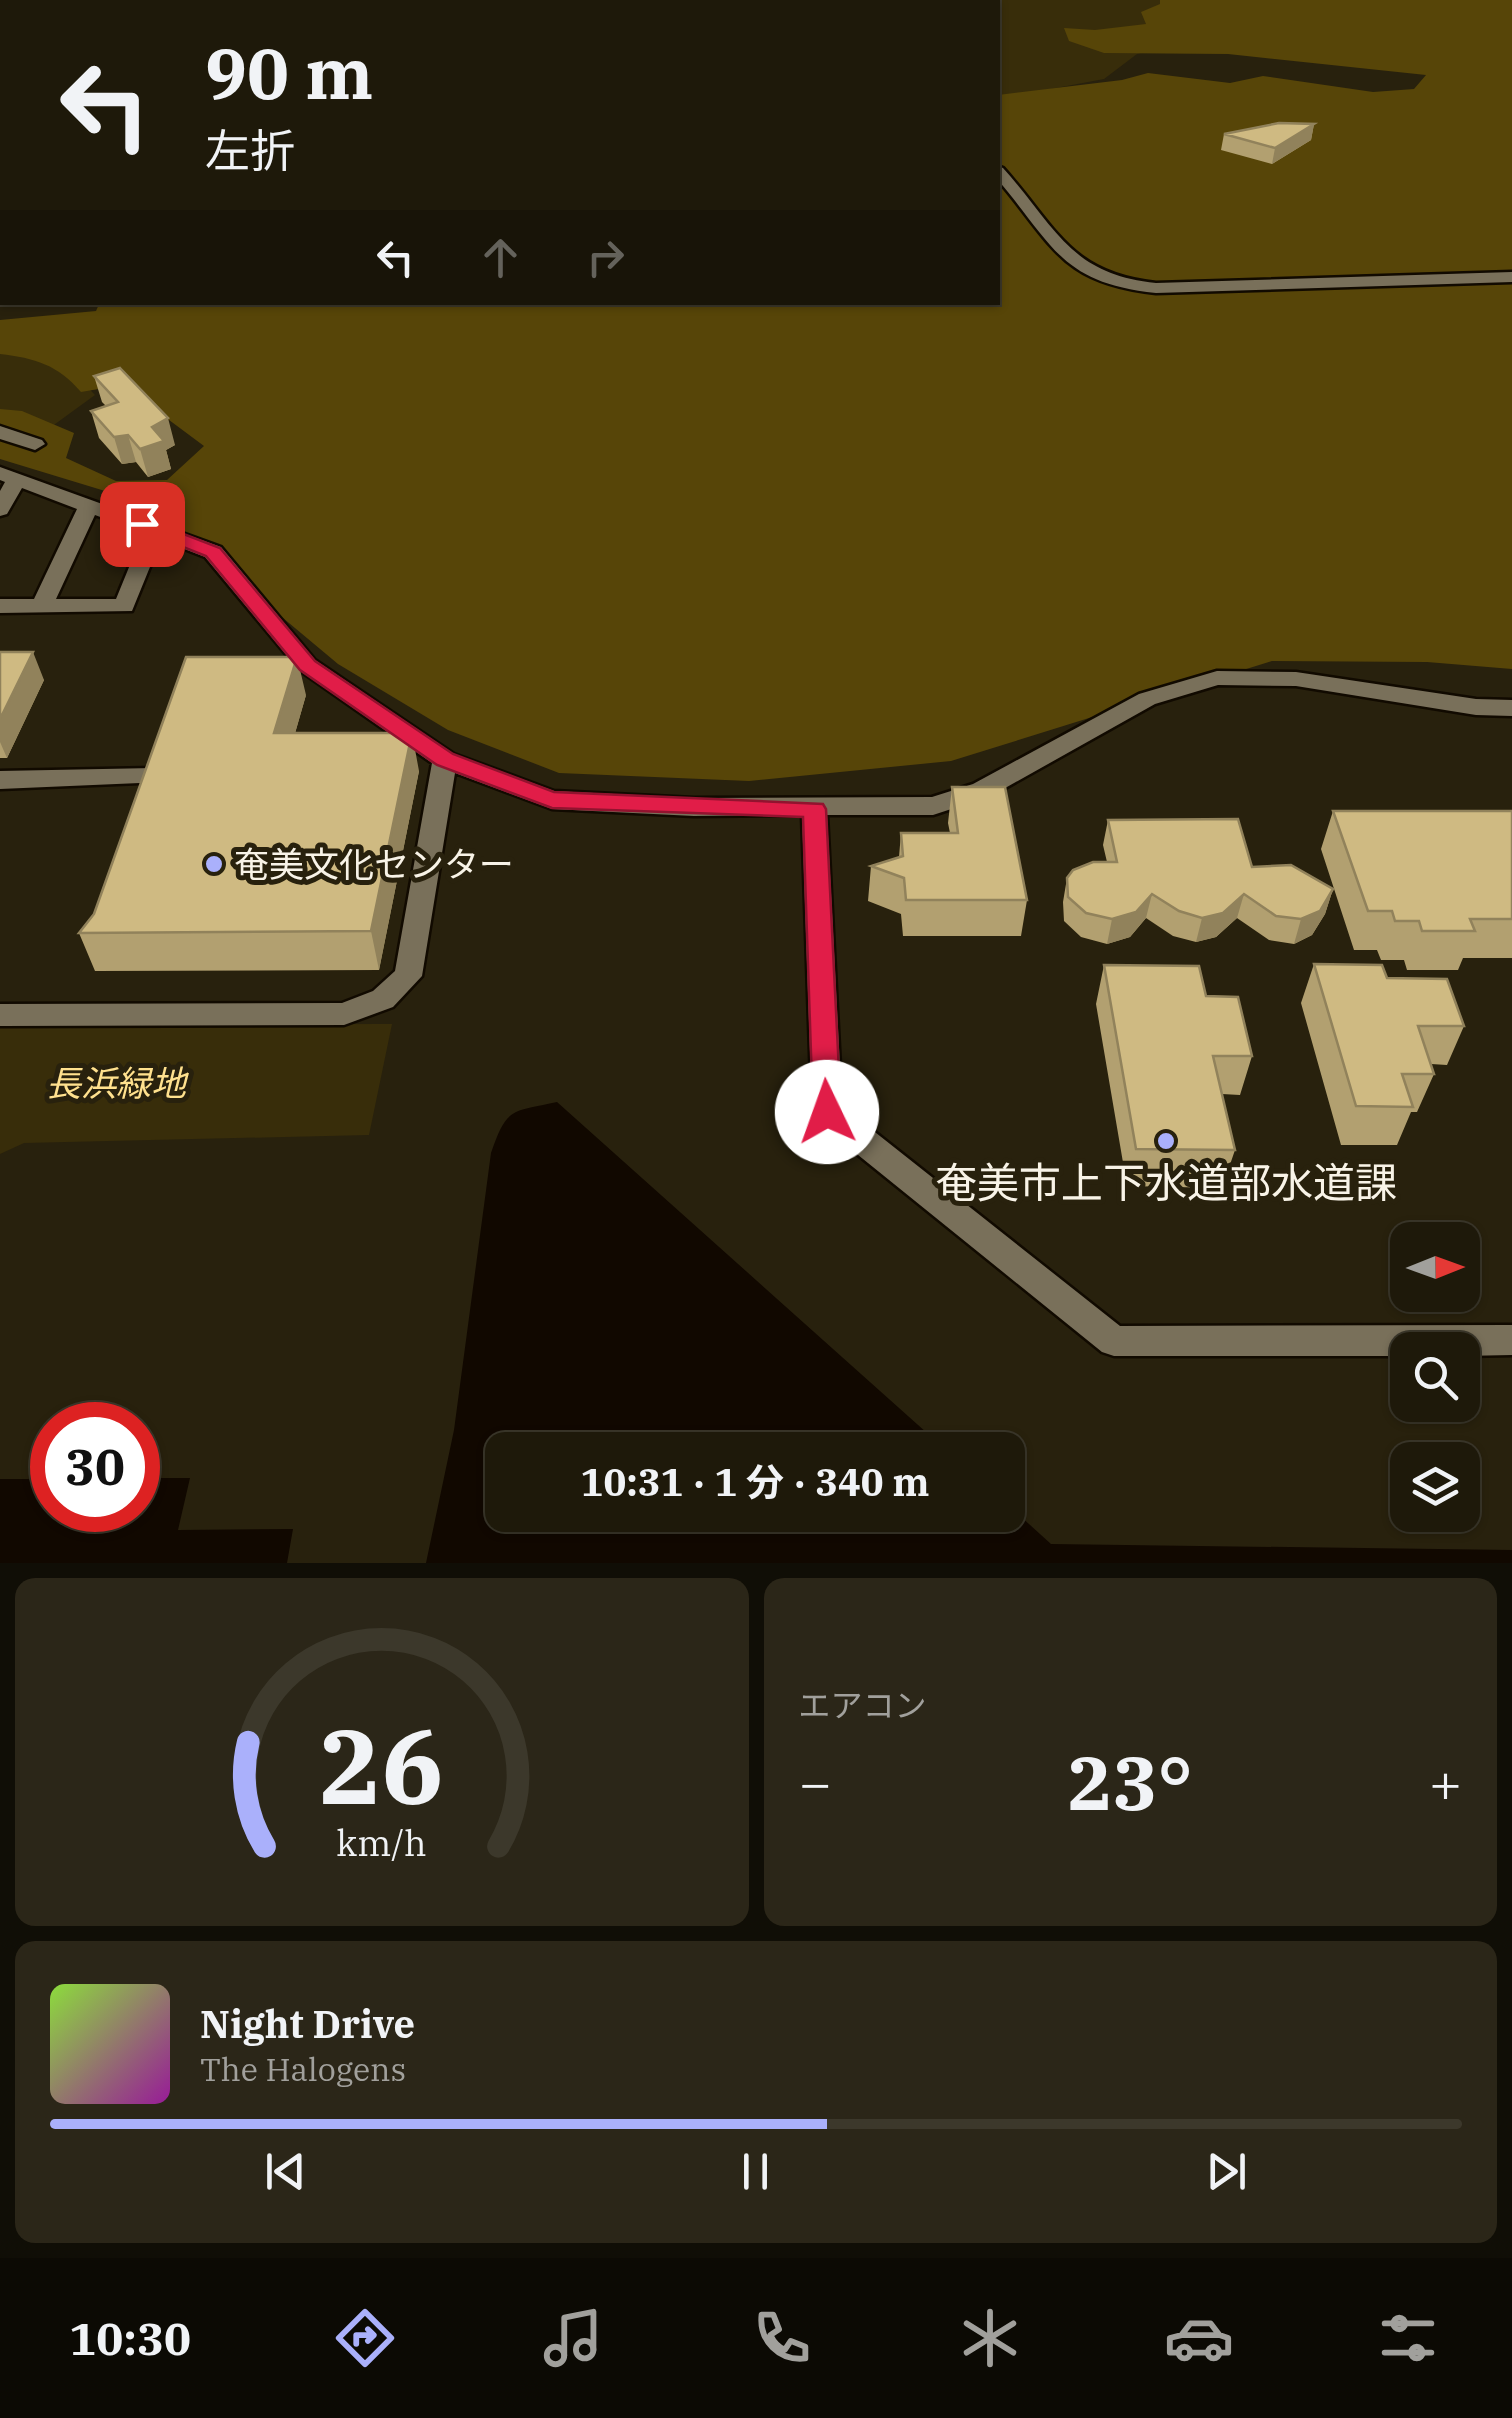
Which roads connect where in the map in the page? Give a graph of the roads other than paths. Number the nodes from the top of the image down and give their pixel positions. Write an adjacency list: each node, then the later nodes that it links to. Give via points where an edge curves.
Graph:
1 (1000, 173): 2 (street, via 1076,264 1126,284)
2 (1512, 276)
3 (0, 432): 4 (street)
4 (35, 444)
5 (8, 476): 6 (street); 7 (street)
6 (89, 505): 8 (street); 10 (street)
7 (0, 510)
8 (155, 530): 10 (street, via 124,606); 13 (street, via 213,552 308,666)
9 (0, 606): 10 (street)
10 (42, 606)
11 (1512, 708): 15 (street, via 1296,679 1217,678 1147,699 982,790 934,806)
12 (164, 745): 14 (street, via 150,785)
13 (445, 760): 15 (street, via 552,800); 16 (street, via 408,976 383,998 344,1014)
14 (0, 780)
15 (814, 809): 17 (street, via 827,1112 1114,1341)
16 (0, 1015)
17 (1512, 1340)

